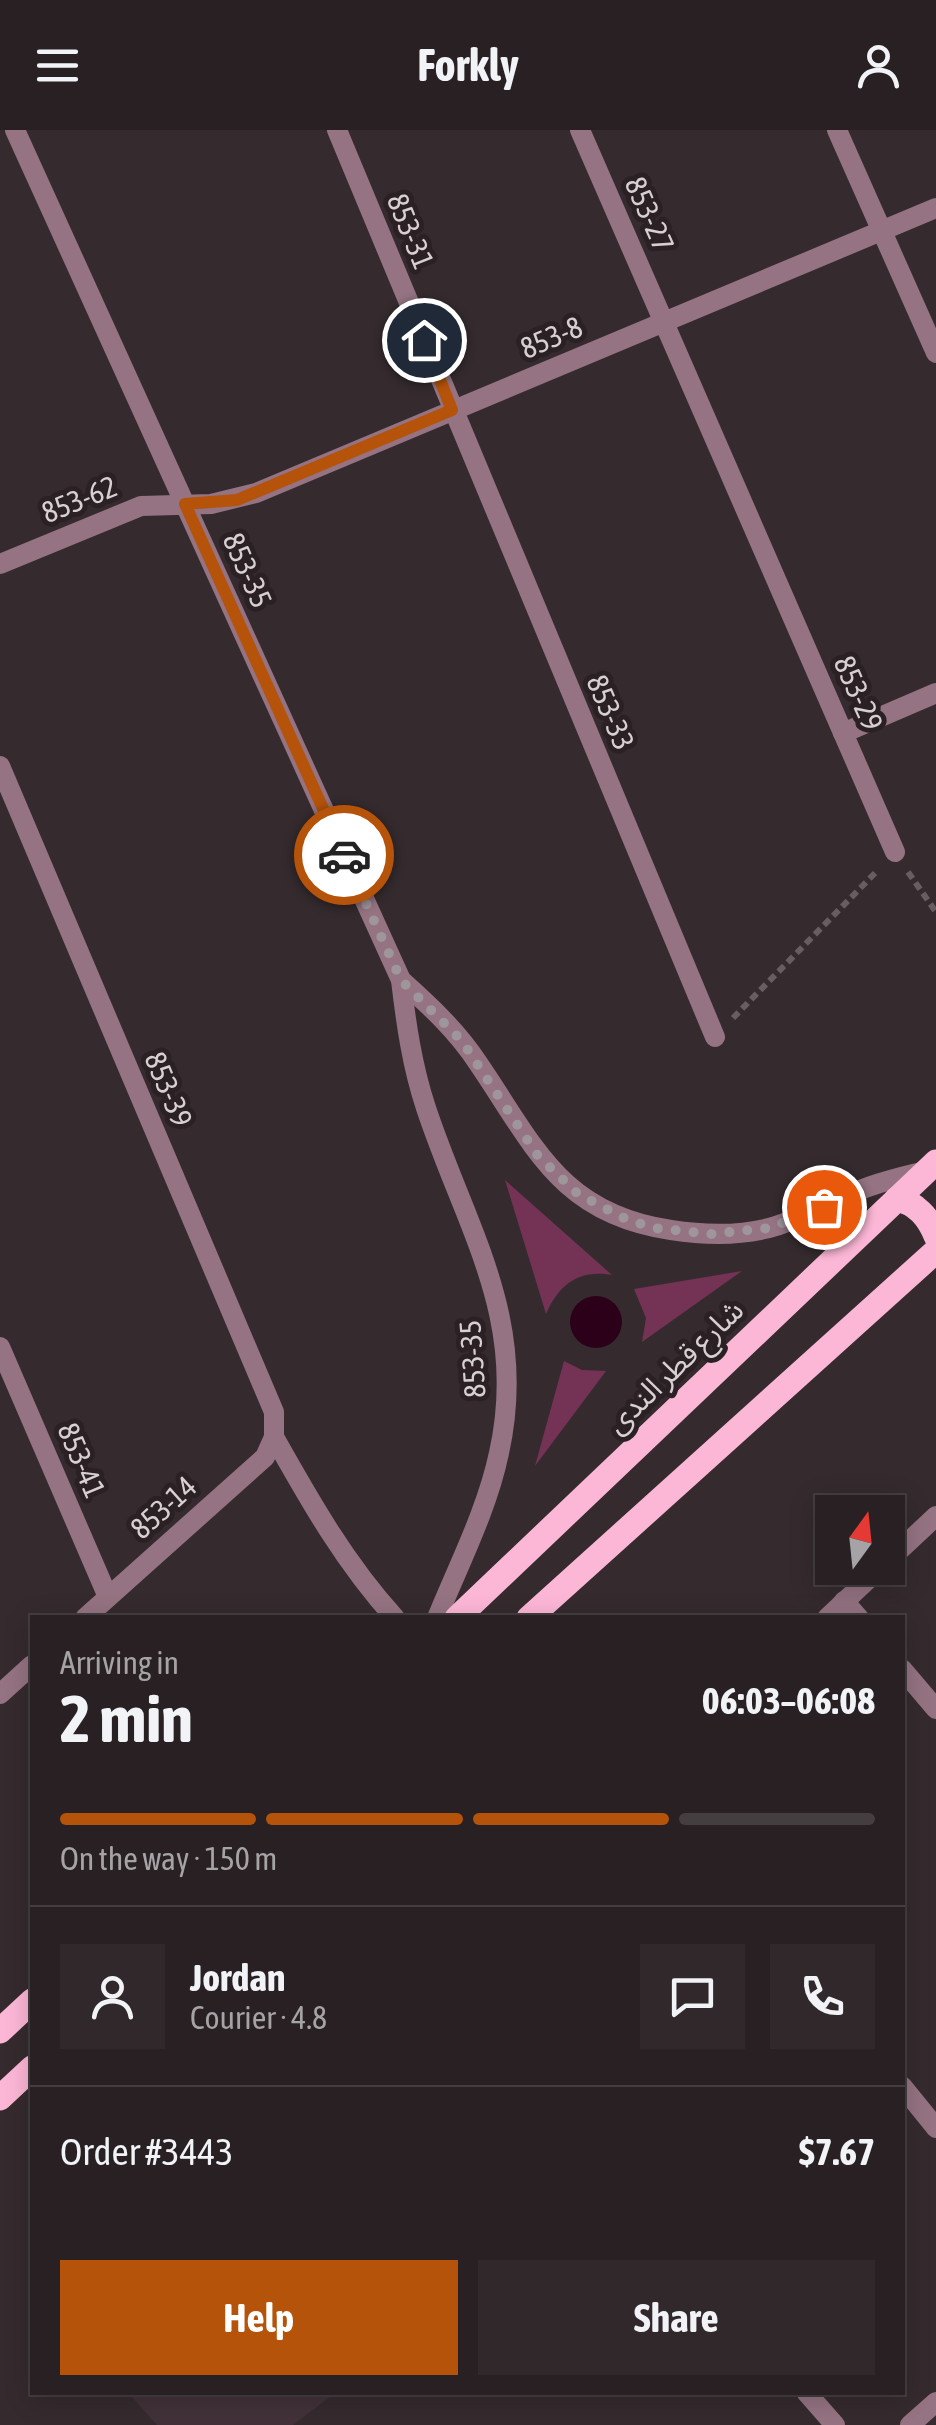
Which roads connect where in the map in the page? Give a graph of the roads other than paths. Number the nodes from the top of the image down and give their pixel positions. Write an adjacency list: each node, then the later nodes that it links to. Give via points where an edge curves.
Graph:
1 (15, 130): 10 (street, 853-35)
2 (337, 130): 9 (street, 853-31)
3 (580, 130): 7 (street, 853-27)
4 (837, 130): 6 (street)
5 (936, 208): 6 (street, 853-8)
6 (880, 232): 7 (street, 853-8); 8 (street)
7 (664, 322): 9 (street, 853-8); 13 (street, 853-29)
8 (936, 354)
9 (452, 410): 10 (street, 853-8, via 237,500); 17 (street, 853-33)
10 (185, 504): 11 (street, 853-62, via 141,506); 16 (street, 853-35)
11 (0, 564)
12 (936, 693): 13 (street)
13 (843, 733): 15 (street, 853-29)
14 (0, 766): 23 (street, 853-39, via 274,1412)
15 (895, 852)
16 (401, 980): 18 (street, 853-35, via 462,1041 538,1156 578,1194 628,1220 682,1232 740,1233 797,1219); 31 (street, 853-35, via 426,1107 498,1300 507,1376 489,1490)
17 (715, 1037)
18 (931, 1167): 19 (main road, شارع قطر الندى)
19 (897, 1199): 20 (main road, via 920,1211); 32 (main road, شارع قطر الندى)
20 (936, 1236)
21 (936, 1251): 33 (main road)
22 (0, 1347): 27 (street, 853-41)
23 (274, 1436): 27 (street, 853-14, via 265,1457); 30 (street, 853-39, via 361,1580)
24 (936, 1516): 25 (street)
25 (905, 1545)
26 (868, 1585): 28 (street)
27 (108, 1597): 29 (street, 853-14)
28 (852, 1609)
29 (88, 1615)
30 (392, 1615)
31 (438, 1615)
32 (460, 1615)
33 (532, 1615)
34 (30, 1667): 36 (street)
35 (905, 1673): 37 (street)
36 (0, 1694)
37 (936, 1709)
38 (30, 2004): 39 (main road)
39 (0, 2031)
40 (30, 2070): 42 (main road)
41 (905, 2090): 43 (street)
42 (0, 2098)
43 (936, 2128)
44 (809, 2395): 46 (street)
45 (936, 2402): 47 (street)
46 (836, 2425)
47 (910, 2425)

